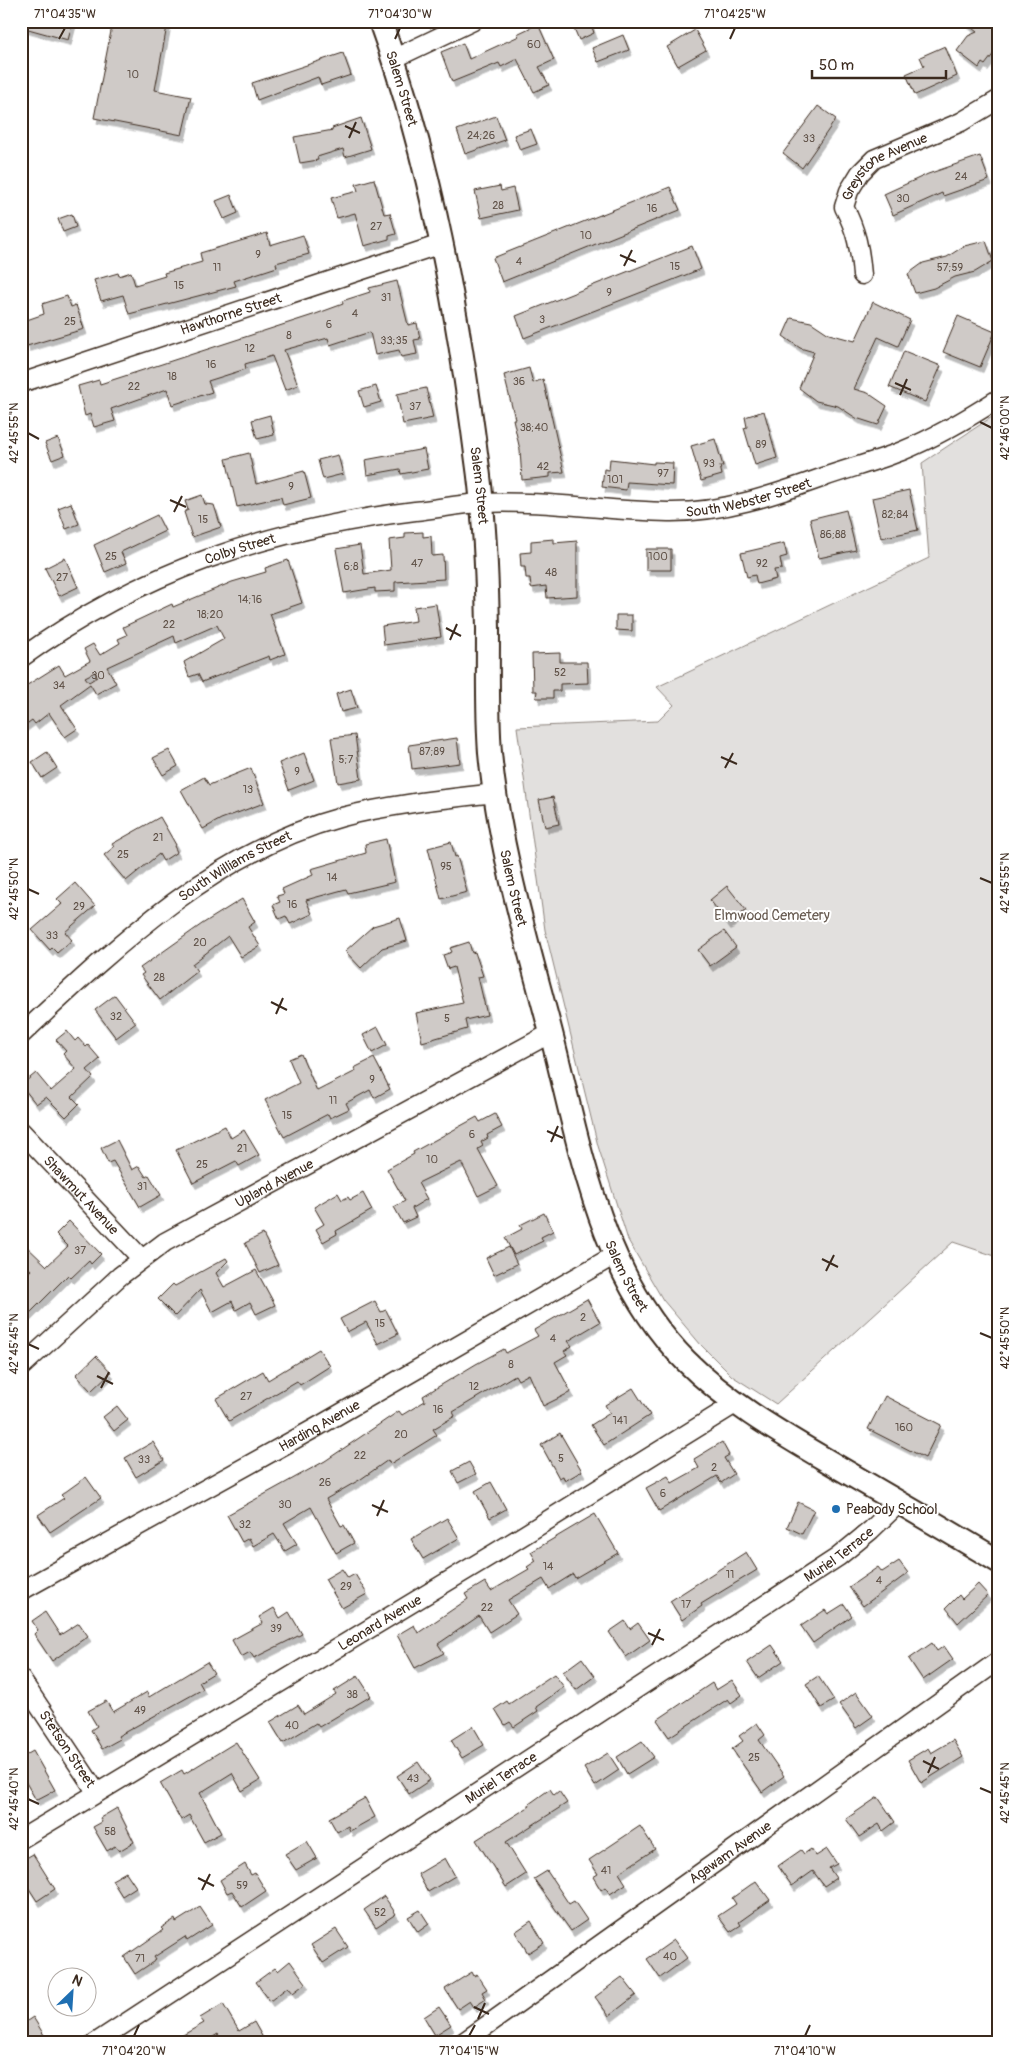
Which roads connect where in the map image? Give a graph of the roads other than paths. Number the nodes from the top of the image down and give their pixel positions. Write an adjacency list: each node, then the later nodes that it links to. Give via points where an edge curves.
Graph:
1 (380, 21): 3 (main road, Salem Street)
2 (473, 21): 3 (street)
3 (393, 59): 5 (main road, Salem Street)
4 (998, 100): 6 (street, Greystone Avenue, via 961,122 874,159 860,173 844,207 857,236)
5 (441, 244): 7 (street, Hawthorne Street); 9 (main road, Salem Street, via 468,399)
6 (862, 275)
7 (21, 383)
8 (998, 399): 9 (street, South Webster Street, via 961,423 902,451 783,491 698,511)
9 (481, 503): 10 (street, Colby Street, via 340,521 209,558 131,590 48,638); 11 (main road, Salem Street, via 487,577 490,750)
10 (21, 658)
11 (496, 793): 12 (main road, Salem Street, via 517,910); 13 (street, South Williams Street, via 394,805 341,818 292,834 252,854 198,885 148,922)
12 (551, 1033): 15 (main road, Salem Street, via 586,1174); 16 (street, Upland Avenue, via 194,1225)
13 (21, 1035)
14 (21, 1131): 16 (street, Shawmut Avenue)
15 (615, 1255): 18 (main road, Salem Street, via 639,1300 664,1336 686,1361); 21 (street, Harding Avenue, via 317,1428)
16 (141, 1258): 17 (street, Upland Avenue)
17 (21, 1367)
18 (735, 1404): 19 (main road, Salem Street); 24 (street, Leonard Avenue)
19 (899, 1503): 20 (main road, Salem Street); 26 (street, Muriel Terrace, via 838,1557)
20 (998, 1561)
21 (21, 1591)
22 (998, 1661): 27 (street, Agawam Avenue)
23 (21, 1679): 24 (street, Stetson Street)
24 (97, 1793): 25 (street, Leonard Avenue)
25 (21, 1839)
26 (95, 2043)
27 (462, 2043)

